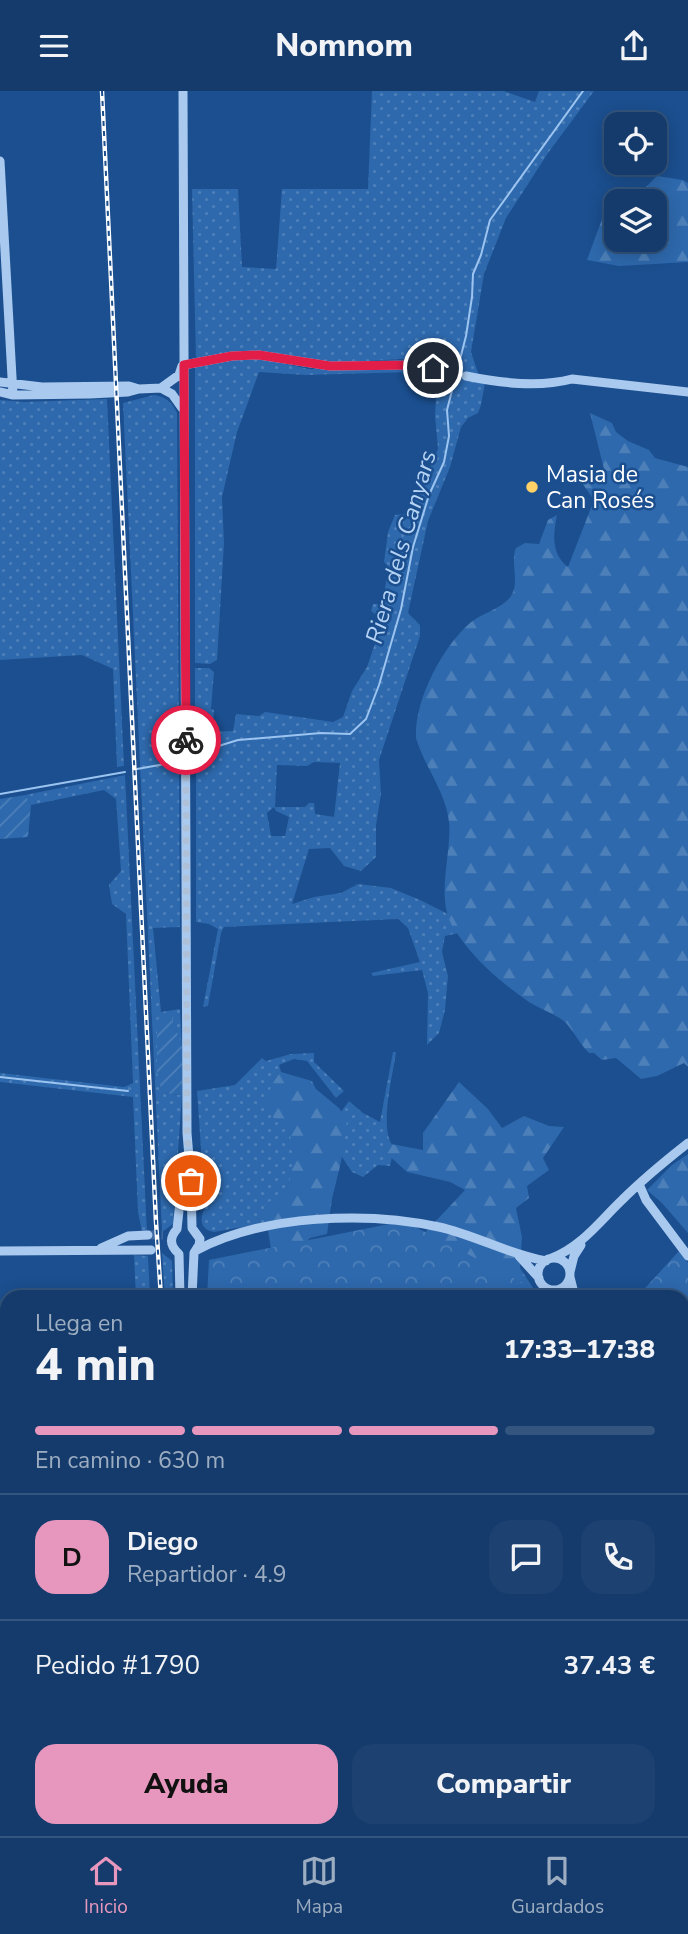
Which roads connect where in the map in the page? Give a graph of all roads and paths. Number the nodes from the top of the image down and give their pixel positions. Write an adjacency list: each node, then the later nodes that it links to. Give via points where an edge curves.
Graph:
1 (183, 91): 3 (street)
2 (0, 161): 8 (street)
3 (184, 362): 4 (street, via 259,355 330,366 419,365); 7 (street, via 179,375); 11 (street)
4 (447, 372)
5 (466, 376): 10 (street, via 555,384 572,379)
6 (0, 382): 8 (street)
7 (161, 388): 8 (street); 11 (street, via 179,401)
8 (13, 389): 9 (street)
9 (0, 392)
10 (688, 392)
11 (183, 411): 12 (street)
12 (187, 1133): 17 (street); 18 (street)
13 (688, 1143): 14 (street)
14 (639, 1184): 15 (street); 16 (street)
15 (629, 1192): 16 (street); 22 (street)
16 (646, 1200): 29 (street)
17 (195, 1230): 18 (street, via 185,1226); 19 (street, via 211,1235); 26 (street, via 200,1239)
18 (171, 1232): 27 (street)
19 (239, 1233): 26 (street); 28 (street, via 310,1220 369,1218 440,1227)
20 (148, 1235): 21 (street)
21 (128, 1236): 23 (street); 25 (street)
22 (584, 1239): 30 (street); 31 (street)
23 (96, 1250): 24 (street); 25 (street)
24 (0, 1251)
25 (115, 1251): 27 (street)
26 (195, 1251): 27 (street); 34 (street)
27 (176, 1252): 33 (street)
28 (519, 1256): 30 (street); 32 (street)
29 (688, 1256)
30 (549, 1260): 31 (street, via 566,1263); 32 (street, via 540,1269)
31 (570, 1274): 36 (street); 37 (street)
32 (539, 1279): 35 (street)
33 (179, 1290)
34 (192, 1290)
35 (552, 1290)
36 (561, 1290)
37 (573, 1290)

